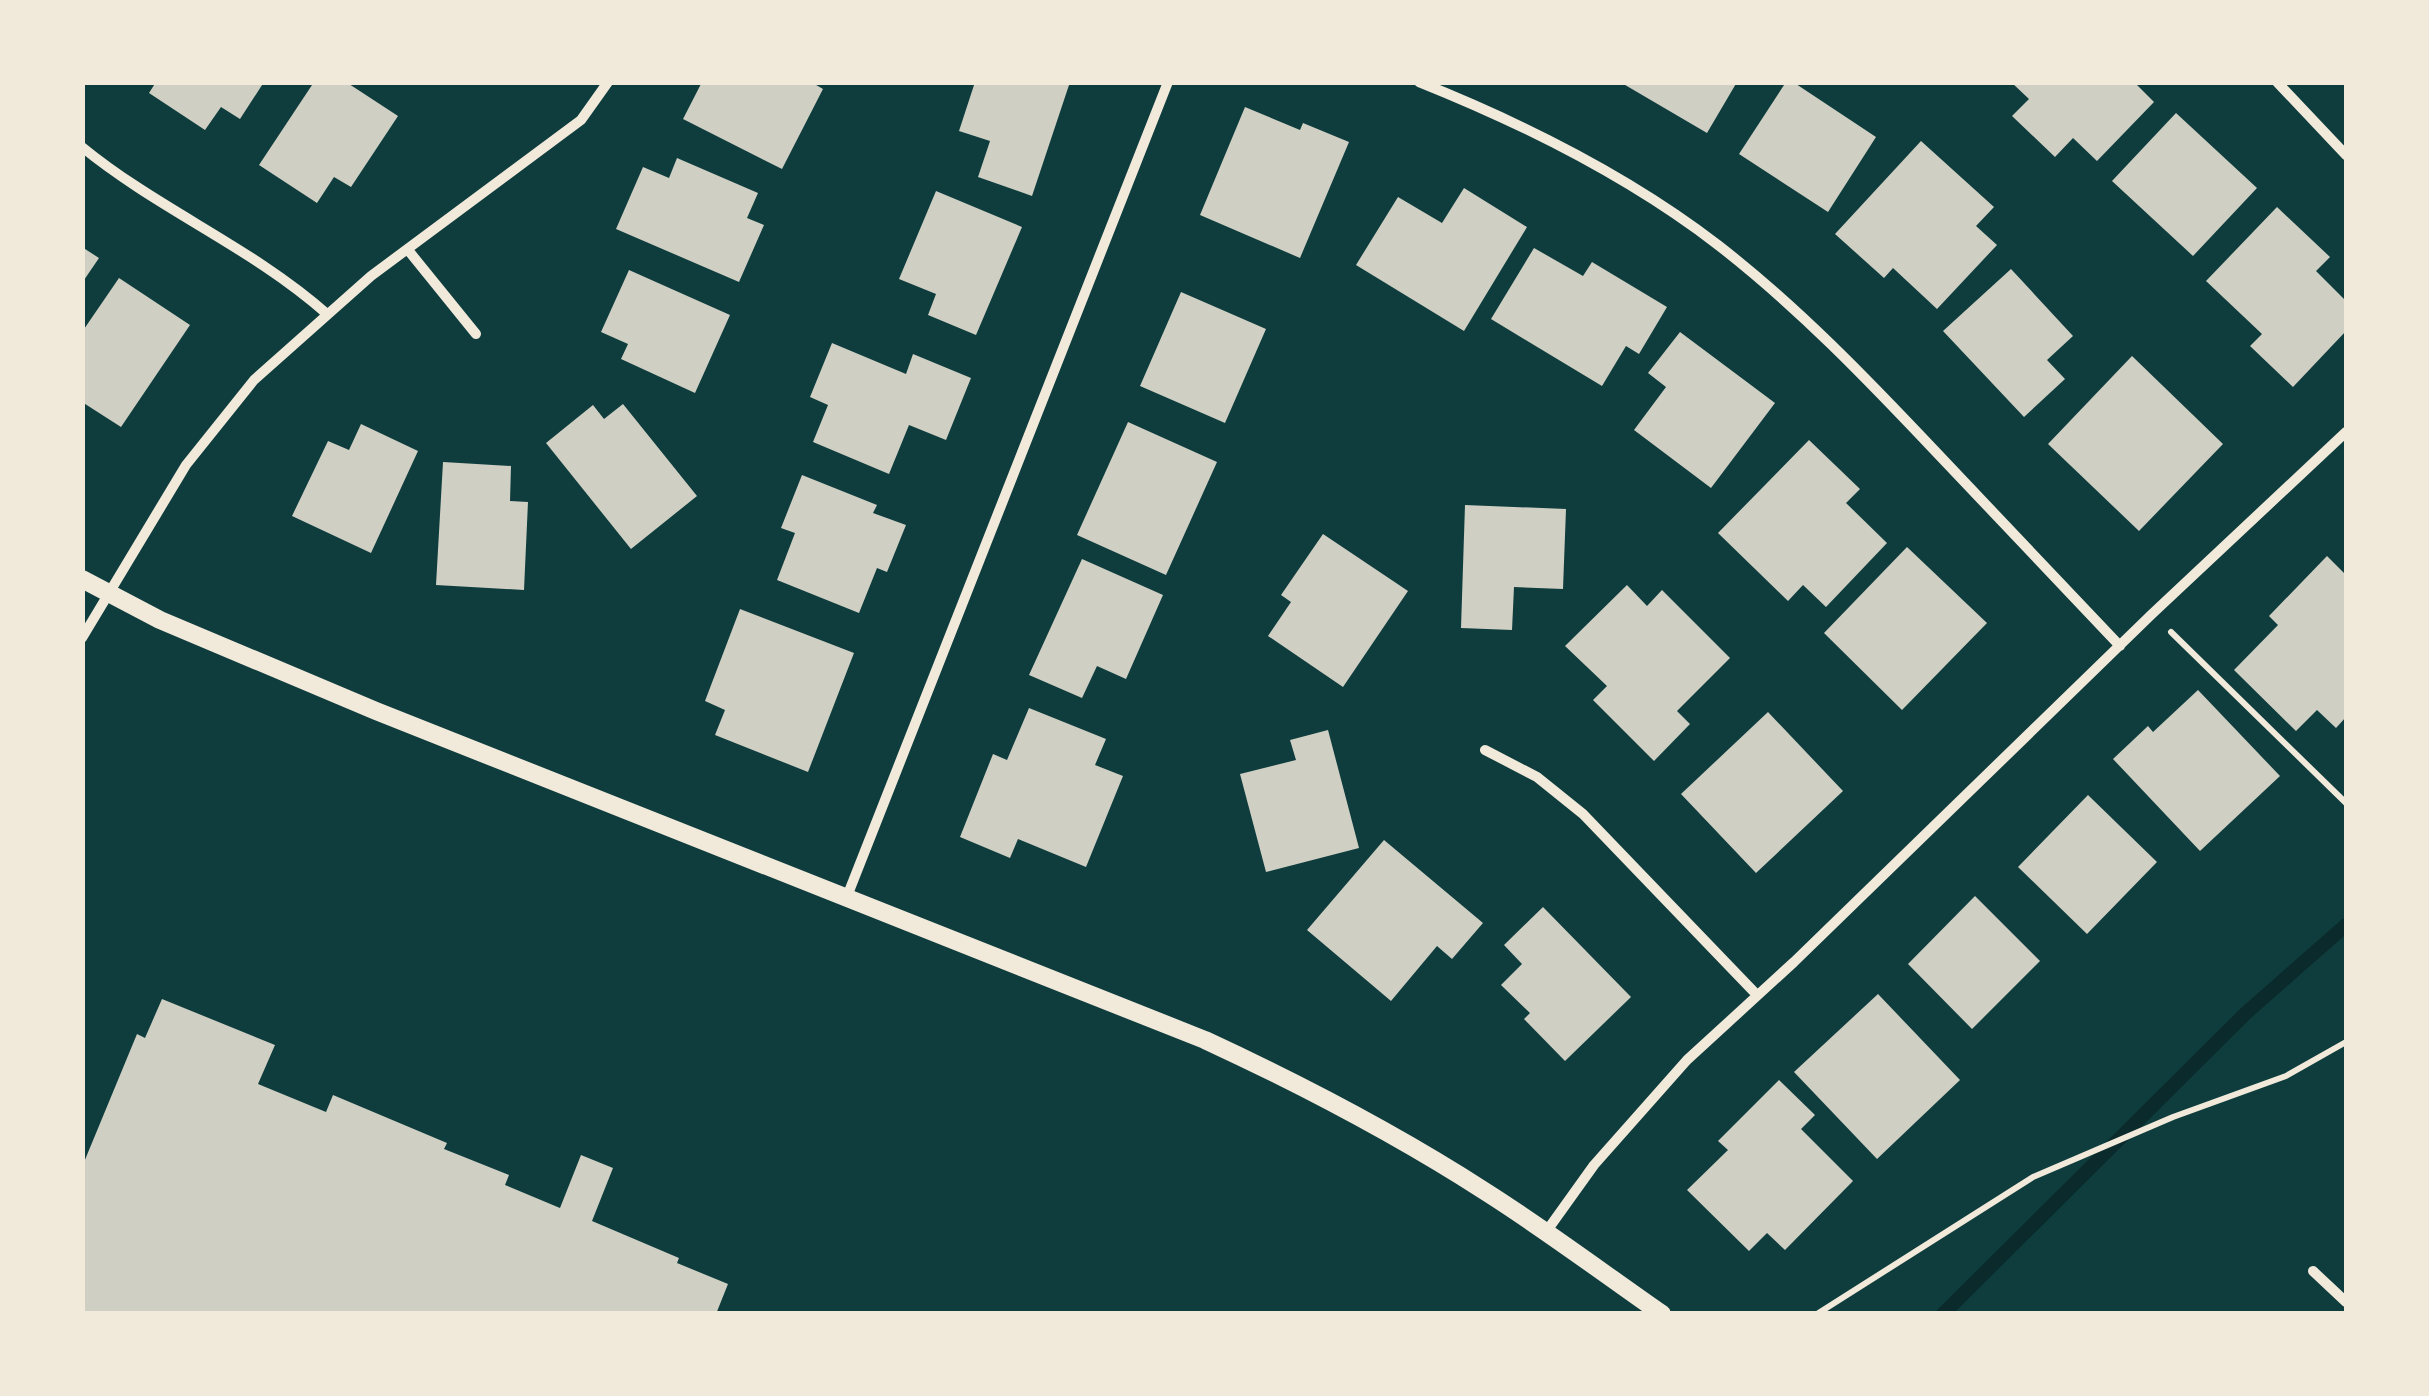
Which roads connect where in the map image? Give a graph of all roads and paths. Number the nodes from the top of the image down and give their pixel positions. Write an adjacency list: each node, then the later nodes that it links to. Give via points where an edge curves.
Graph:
1 (608, 82): 7 (street, via 581,120)
2 (1168, 82): 18 (street)
3 (1419, 82): 15 (street, via 1570,151 1716,244 1802,315)
4 (2278, 82): 6 (street)
5 (82, 147): 8 (street, via 291,281)
6 (2346, 155)
7 (408, 250): 8 (street); 9 (street)
8 (327, 314): 12 (street, via 254,380 186,465)
9 (476, 334)
10 (2346, 432): 13 (street)
11 (82, 579): 12 (street)
12 (109, 594): 14 (street); 18 (street, via 376,711)
13 (2152, 614): 15 (street); 17 (path)
14 (82, 638)
15 (2120, 646): 19 (street)
16 (1485, 750): 19 (street, via 1537,777 1584,814)
17 (2346, 803)
18 (846, 900): 21 (street, via 1205,1040 1297,1083 1487,1192)
19 (1758, 995): 21 (street, via 1617,1138)
20 (2346, 1042): 25 (path, via 2286,1076 2033,1177)
21 (1545, 1233): 24 (street)
22 (2314, 1271): 23 (street)
23 (2346, 1302)
24 (1662, 1314)
25 (1817, 1314)

